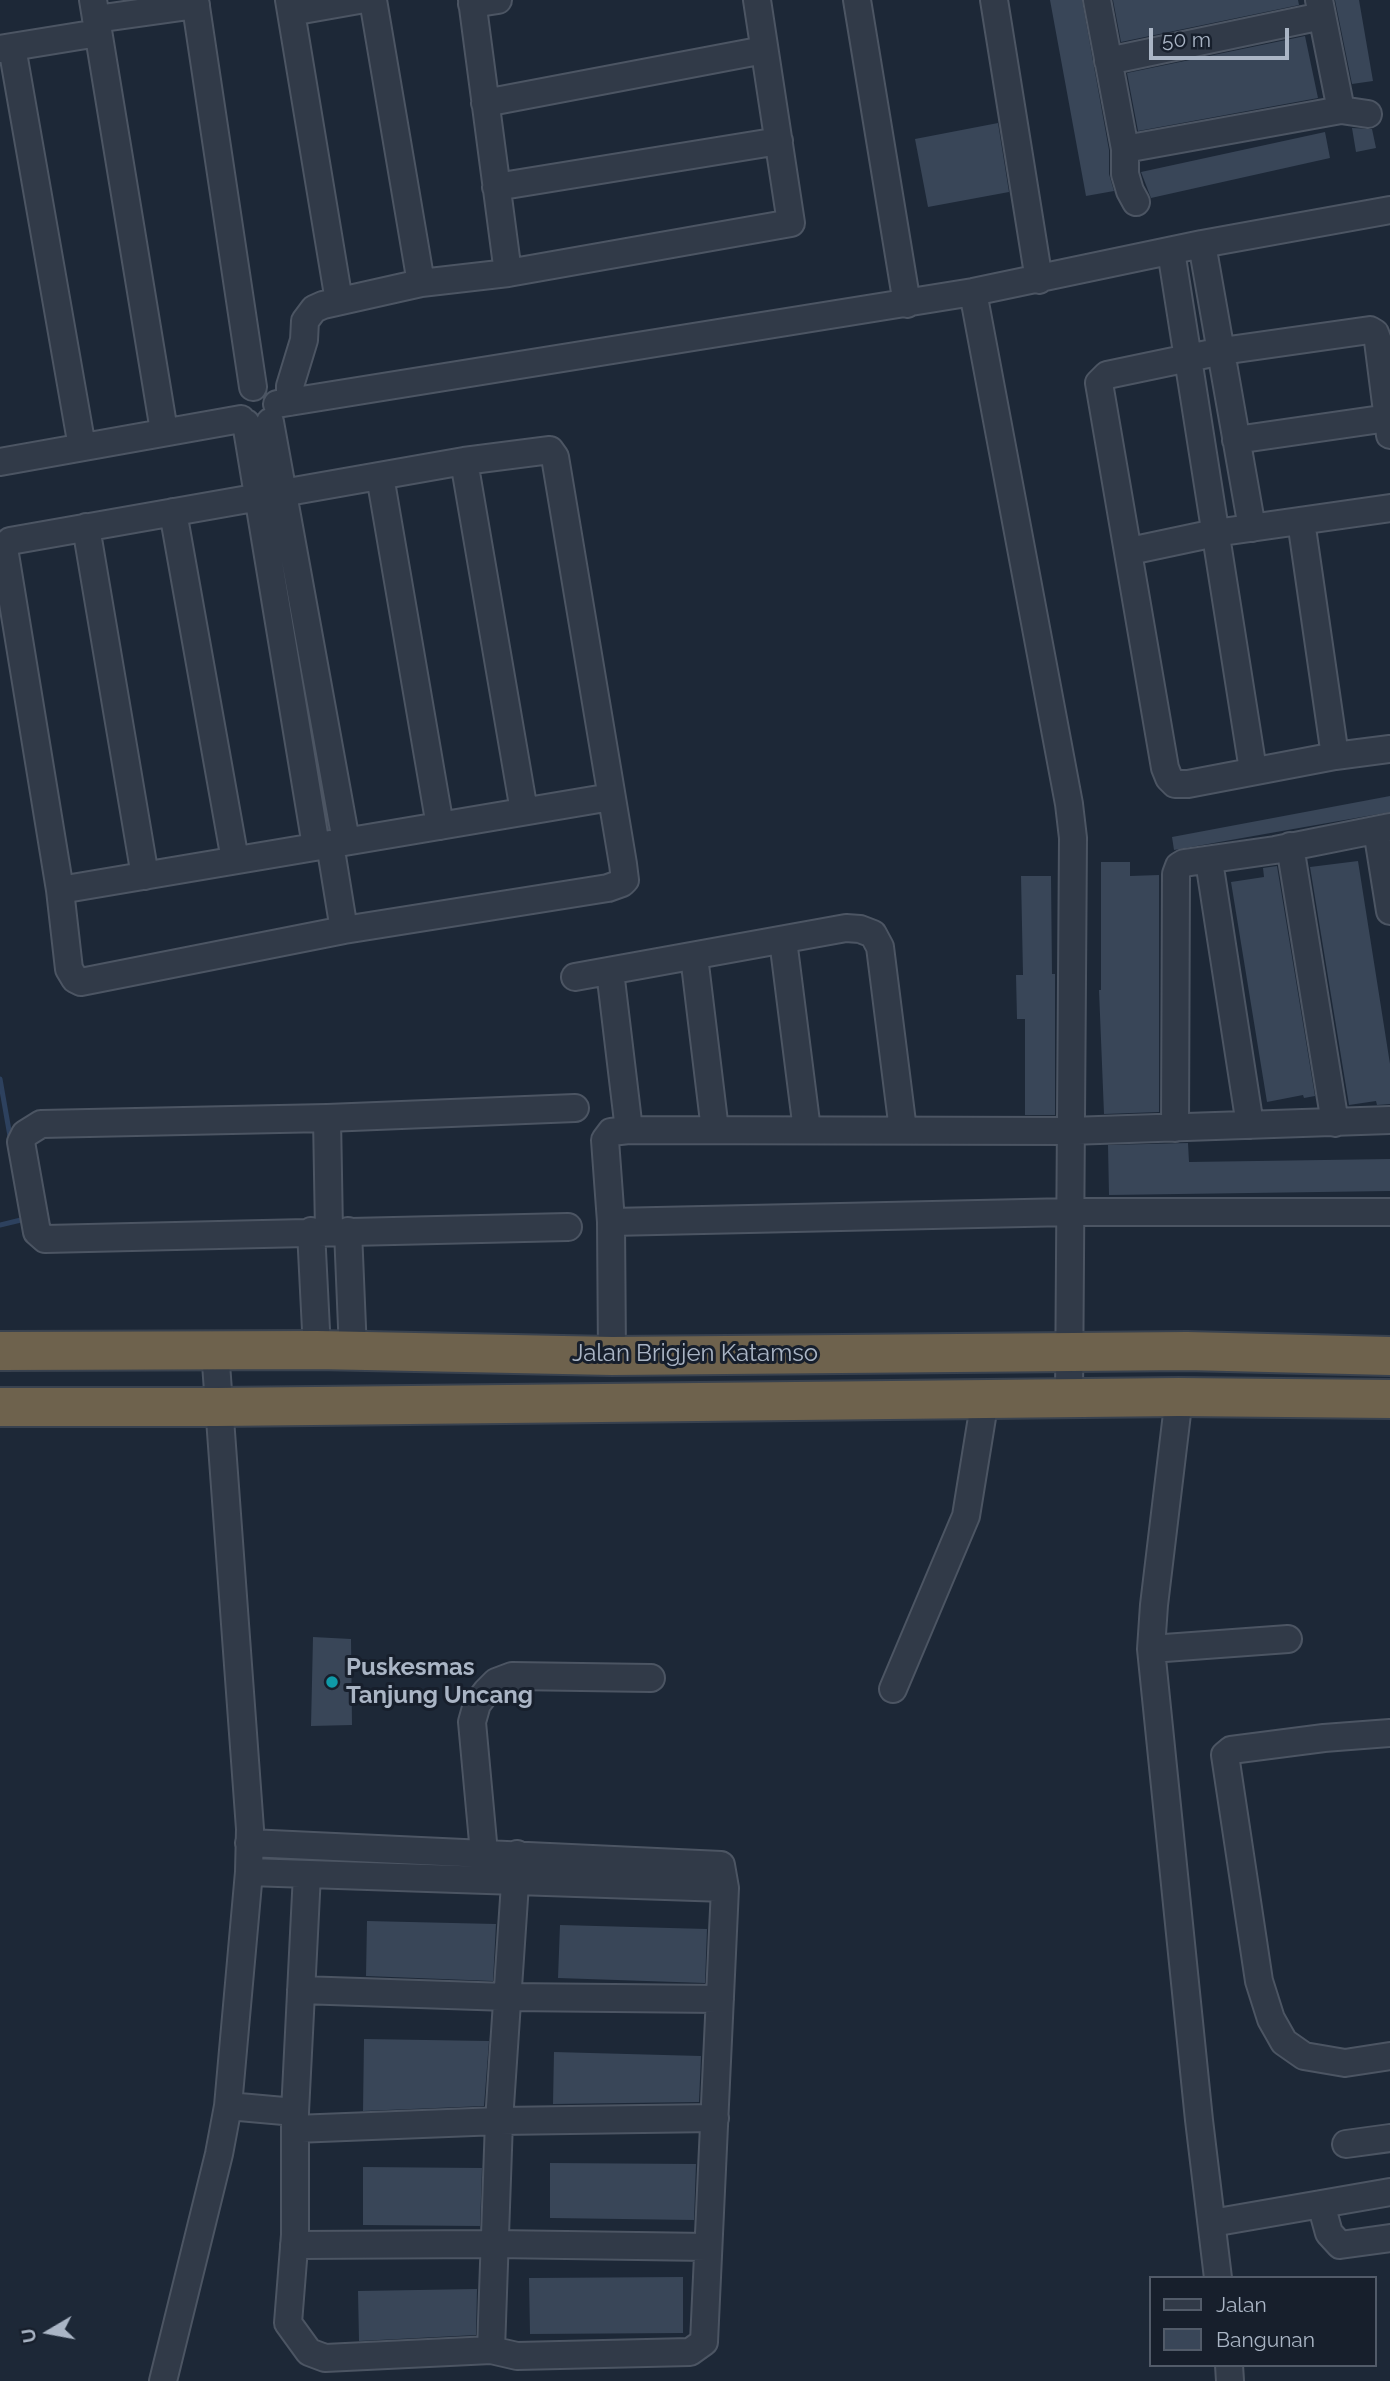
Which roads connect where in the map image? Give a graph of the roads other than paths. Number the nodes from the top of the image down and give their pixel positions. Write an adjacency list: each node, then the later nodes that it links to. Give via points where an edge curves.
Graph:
1 (359, 0): 10 (street)
2 (373, 0): 28 (street)
3 (498, 0): 8 (street)
4 (757, 0): 14 (street)
5 (857, 0): 31 (street)
6 (994, 0): 27 (street)
7 (1097, 0): 15 (street)
8 (472, 2): 16 (street)
9 (196, 3): 12 (street); 34 (street, via 253,387 242,394 238,413)
10 (290, 6): 30 (street)
11 (1320, 8): 15 (street); 17 (street)
12 (96, 17): 13 (street); 36 (street)
13 (6, 48): 38 (street)
14 (764, 50): 16 (street); 19 (street)
15 (1108, 61): 20 (street)
16 (485, 103): 21 (street)
17 (1341, 110): 18 (street); 20 (street)
18 (1368, 114)
19 (779, 141): 21 (street); 26 (street, via 791,223)
20 (1125, 149): 22 (street, via 1125,174)
21 (496, 187): 26 (street)
22 (1136, 202)
23 (1390, 210): 24 (street)
24 (1202, 244): 25 (street); 32 (street)
25 (1171, 251): 27 (street); 33 (street)
26 (508, 273): 28 (street)
27 (1039, 280): 29 (street)
28 (421, 284): 30 (street)
29 (973, 292): 31 (street); 79 (street, via 1073,838)
30 (339, 301): 34 (street, via 307,315 290,386)
31 (907, 304): 34 (street)
32 (1222, 351): 33 (street); 35 (street, via 1370,330 1378,341); 37 (street)
33 (1188, 358): 48 (street); 49 (street, via 1107,375 1099,383)
34 (265, 414): 36 (street); 42 (street)
35 (1389, 426): 37 (street)
36 (164, 431): 38 (street)
37 (1236, 440): 47 (street)
38 (82, 447): 40 (street)
39 (464, 461): 41 (street); 53 (street, via 553,452); 54 (street)
40 (0, 462)
41 (380, 476): 42 (street); 55 (street)
42 (270, 496): 44 (street); 57 (street)
43 (1390, 508): 45 (street)
44 (173, 512): 46 (street); 59 (street)
45 (1301, 521): 47 (street); 51 (street)
46 (86, 527): 61 (street); 62 (street, via 10,541 5,547)
47 (1252, 528): 48 (street)
48 (1215, 533): 49 (street); 52 (street)
49 (1130, 551): 52 (street, via 1169,778 1188,784)
50 (1390, 749): 51 (street)
51 (1335, 756): 52 (street)
52 (1253, 771)
53 (611, 797): 54 (street); 64 (street, via 625,880 618,886)
54 (524, 811): 55 (street)
55 (440, 825): 57 (street)
56 (1383, 828): 58 (street); 63 (street)
57 (331, 844): 59 (street); 64 (street)
58 (1290, 846): 60 (street); 72 (street)
59 (235, 860): 61 (street)
60 (1209, 861): 73 (street); 74 (street, via 1184,863 1175,874)
61 (145, 876): 62 (street)
62 (60, 890): 64 (street, via 69,969 81,982)
63 (1390, 911)
64 (344, 930)
65 (783, 940): 66 (street); 77 (street); 78 (street, via 846,929 873,934 880,947)
66 (694, 956): 67 (street); 76 (street)
67 (610, 971): 68 (street); 75 (street)
68 (575, 977)
69 (575, 1108): 70 (street)
70 (327, 1118): 84 (street); 84 (street, via 41,1124 21,1142 37,1232 45,1238)
71 (1390, 1120): 72 (street)
72 (1335, 1123): 73 (street)
73 (1250, 1125): 74 (street)
74 (1175, 1128): 79 (street)
75 (629, 1130): 76 (street); 82 (street, via 611,1132 604,1139)
76 (715, 1130): 77 (street)
77 (807, 1130): 78 (street)
78 (903, 1130): 79 (street)
79 (1070, 1131): 80 (street)
80 (1070, 1212): 81 (street); 82 (street); 87 (street)
81 (1390, 1212)
82 (611, 1222): 89 (street)
83 (568, 1227): 84 (street)
84 (329, 1231): 86 (street); 86 (street)
85 (215, 1350): 86 (highway, Jalan Brigjen Katamso); 88 (highway, Jalan Brigjen Katamso); 96 (street)
86 (335, 1351): 89 (highway, Jalan Brigjen Katamso)
87 (1069, 1351): 89 (highway, Jalan Brigjen Katamso); 90 (highway, Jalan Brigjen Katamso); 92 (street)
88 (0, 1352)
89 (612, 1356)
90 (1390, 1356)
91 (1179, 1397): 92 (highway, Jalan Brigjen Katamso); 94 (highway, Jalan Brigjen Katamso); 98 (street)
92 (1069, 1398): 93 (highway, Jalan Brigjen Katamso)
93 (985, 1399): 96 (highway, Jalan Brigjen Katamso); 100 (street, via 966,1516)
94 (1390, 1399)
95 (0, 1407): 96 (highway, Jalan Brigjen Katamso)
96 (218, 1407): 102 (street)
97 (1288, 1639): 98 (street)
98 (1152, 1649): 121 (street)
99 (651, 1678): 103 (street, via 512,1676 487,1691 472,1722)
100 (893, 1689)
101 (1390, 1733): 112 (street, via 1231,1750 1225,1755 1259,1981 1271,2019 1284,2042 1304,2056 1345,2063)
102 (249, 1843): 103 (street); 105 (street)
103 (484, 1853): 104 (street)
104 (517, 1854): 107 (street); 108 (street, via 720,1864)
105 (249, 1871): 106 (street); 113 (street)
106 (307, 1874): 107 (street); 109 (street)
107 (515, 1881): 108 (street); 110 (street)
108 (726, 1888): 111 (street)
109 (302, 1990): 110 (street); 115 (street)
110 (507, 1997): 111 (street); 116 (street)
111 (720, 1998): 114 (street)
112 (1390, 2056)
113 (228, 2106): 115 (street); 128 (street)
114 (715, 2118): 116 (street); 125 (street)
115 (295, 2121): 116 (street); 124 (street)
116 (499, 2121): 123 (street)
117 (1390, 2138): 118 (street)
118 (1346, 2144)
119 (1390, 2192): 120 (street)
120 (1321, 2204): 121 (street); 122 (street, via 1329,2233 1340,2245)
121 (1212, 2222): 126 (street)
122 (1390, 2238)
123 (495, 2244): 124 (street); 125 (street); 127 (street)
124 (294, 2245): 127 (street, via 288,2323 309,2352 325,2358)
125 (708, 2247): 127 (street, via 704,2342 690,2352 517,2356)
126 (1218, 2276)
127 (491, 2350)
128 (163, 2381)

